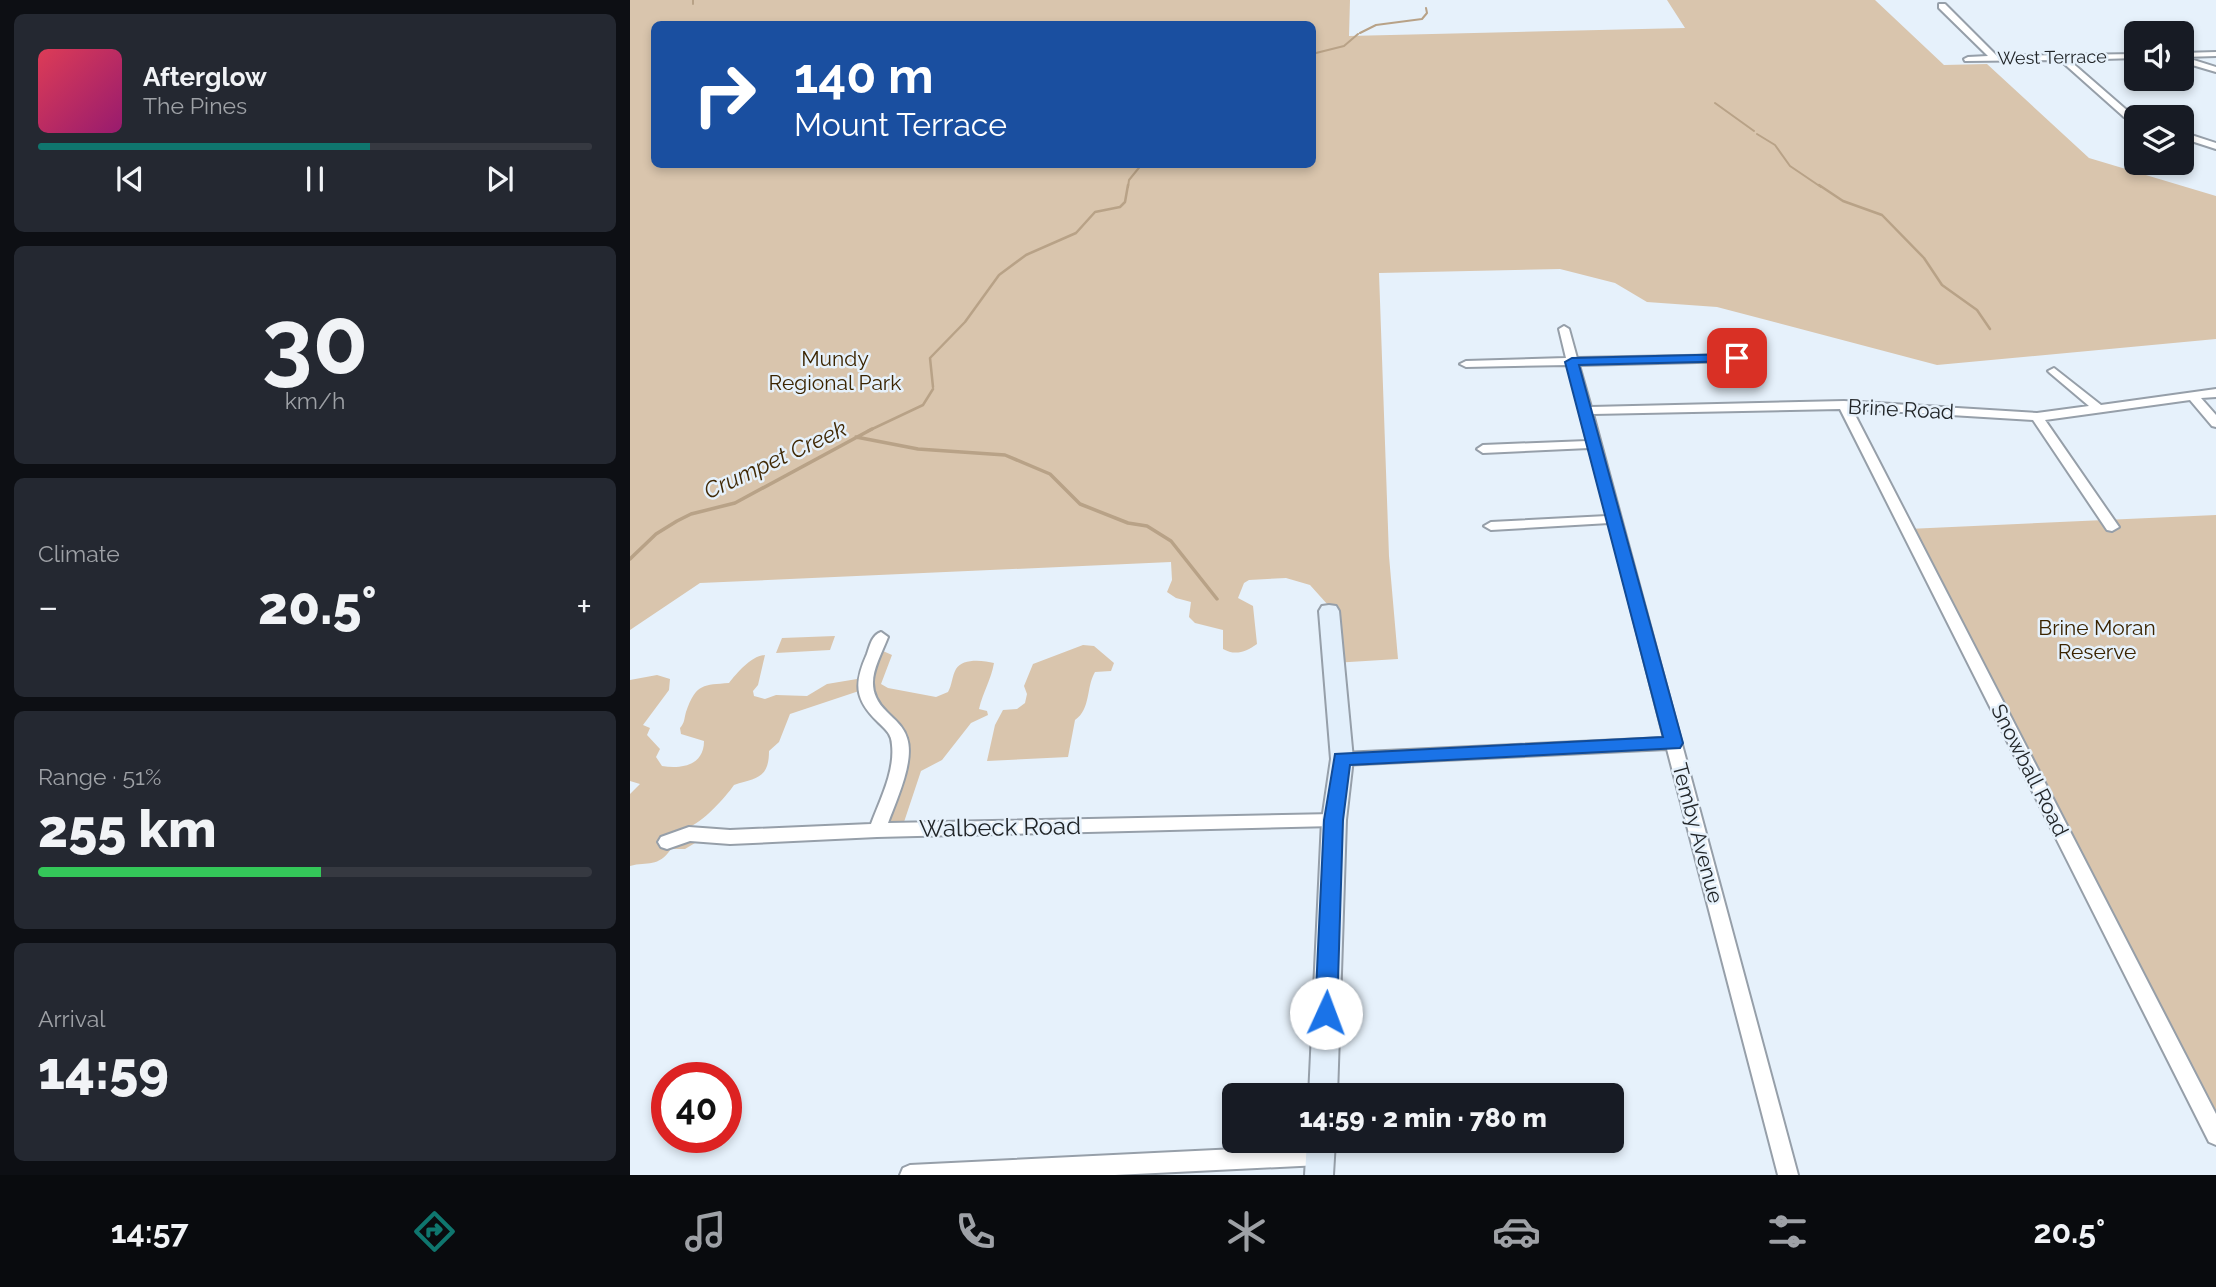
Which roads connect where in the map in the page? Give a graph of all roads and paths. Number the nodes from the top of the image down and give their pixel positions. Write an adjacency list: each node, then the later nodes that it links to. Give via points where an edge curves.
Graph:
1 (1942, 6): 7 (street)
2 (2216, 54): 4 (street)
3 (2124, 56): 5 (street, West Terrace)
4 (2194, 56)
5 (2062, 57): 7 (street, West Terrace); 10 (street)
6 (1968, 59): 7 (street, West Terrace)
7 (1995, 59)
8 (2194, 62): 9 (street)
9 (2216, 70)
10 (2124, 112)
11 (2194, 139): 12 (street)
12 (2216, 146)
13 (1564, 329): 15 (street, Temby Avenue)
14 (1737, 358): 15 (street)
15 (1572, 362): 16 (street); 22 (street, Temby Avenue)
16 (1466, 364)
17 (2054, 371): 21 (street)
18 (2216, 393): 19 (street, Brine Road)
19 (2193, 396): 21 (street, Brine Road); 24 (street)
20 (1844, 405): 22 (street, Brine Road); 23 (street, Brine Road); 38 (street, Snowball Road)
21 (2099, 409): 23 (street, Brine Road)
22 (1585, 411): 25 (street, Temby Avenue)
23 (2037, 417): 29 (street)
24 (2216, 423)
25 (1593, 444): 26 (street); 27 (street, Temby Avenue)
26 (1483, 449)
27 (1616, 519): 28 (street); 32 (street, Temby Avenue)
28 (1491, 526)
29 (2112, 527)
30 (1329, 611): 33 (street)
31 (881, 637): 35 (street, via 863,691 873,710 893,727 900,743)
32 (1674, 743): 33 (street); 41 (street, Temby Avenue)
33 (1342, 759): 34 (street)
34 (1334, 820): 35 (street, Walbeck Road); 37 (street)
35 (877, 830): 36 (street, Walbeck Road, via 730,837 689,834)
36 (667, 842)
37 (1324, 1083)
38 (2216, 1135)
39 (1320, 1157): 40 (street)
40 (909, 1175)
41 (1788, 1175)

